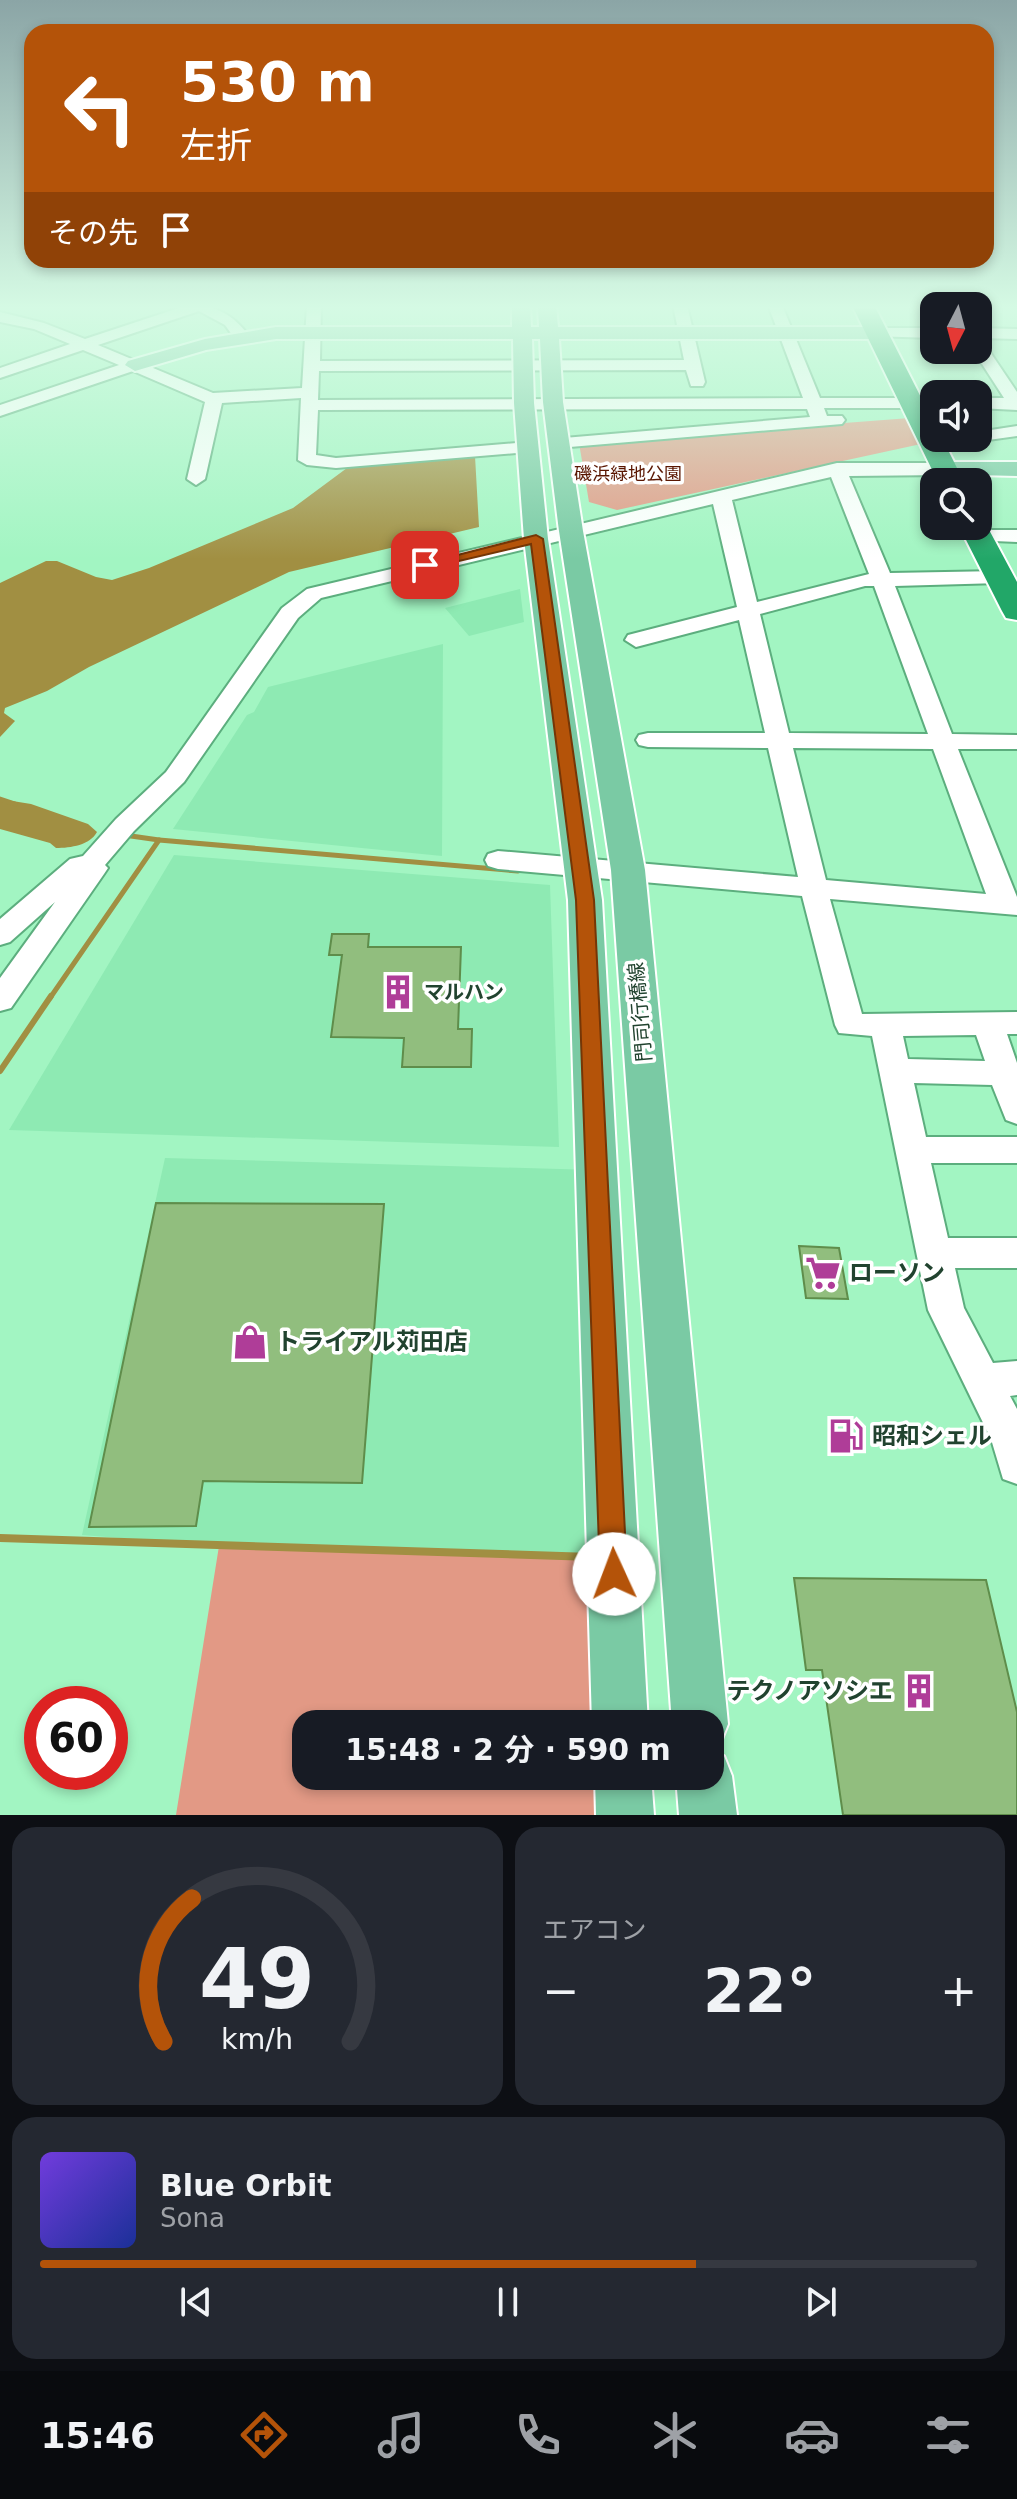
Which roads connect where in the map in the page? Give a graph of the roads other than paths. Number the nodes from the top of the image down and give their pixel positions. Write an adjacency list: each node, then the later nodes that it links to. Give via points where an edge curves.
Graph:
1 (63, 390): 14 (street)
2 (192, 390): 7 (street)
3 (309, 390): 8 (street)
4 (538, 390): 9 (main road, 門司行橋線)
5 (699, 390): 10 (street)
6 (808, 390): 11 (street)
7 (211, 398): 8 (street); 26 (street)
8 (308, 399): 9 (street); 21 (street, via 307,460 336,463)
9 (539, 402): 10 (street); 21 (main road, 門司行橋線)
10 (702, 403): 11 (street); 18 (street)
11 (813, 403): 15 (street); 16 (street)
12 (992, 403): 13 (street)
13 (1017, 404)
14 (0, 411)
15 (920, 419)
16 (820, 421): 17 (street); 18 (street)
17 (920, 421)
18 (708, 431): 21 (street)
19 (1017, 431): 20 (street)
20 (992, 435)
21 (543, 445): 28 (main road, 門司行橋線)
22 (837, 469): 25 (street); 27 (street); 30 (street)
23 (1017, 469): 24 (main road)
24 (992, 472)
25 (920, 474)
26 (196, 479)
27 (721, 496): 28 (street); 32 (street)
28 (554, 535): 40 (street, via 344,584 301,602 175,777); 41 (main road, 門司行橋線); 42 (main road, 門司行橋線)
29 (991, 540): 31 (highway)
30 (882, 580): 31 (street); 32 (street); 38 (street)
31 (1008, 582): 33 (highway)
32 (749, 609): 34 (street); 36 (street)
33 (1017, 611)
34 (636, 640)
35 (648, 740): 36 (street)
36 (781, 742): 38 (street); 43 (street)
37 (1017, 742): 38 (street)
38 (942, 744): 44 (street)
39 (498, 860): 41 (street)
40 (91, 864): 45 (street, via 80,865); 46 (street, via 94,868)
41 (581, 866): 42 (street); 58 (main road, 門司行橋線)
42 (628, 870): 43 (street); 59 (main road, 門司行橋線)
43 (814, 889): 44 (street); 48 (street, via 850,1025)
44 (1010, 906)
45 (0, 935)
46 (0, 1000)
47 (1002, 1023): 48 (street); 50 (street)
48 (885, 1024): 49 (street)
49 (896, 1071): 50 (street); 52 (street)
50 (1004, 1073): 51 (street)
51 (1017, 1111)
52 (912, 1150): 53 (street); 54 (street)
53 (1017, 1150)
54 (934, 1253): 55 (street); 56 (street, via 946,1310)
55 (1017, 1253)
56 (1001, 1380): 57 (street)
57 (1017, 1465)
58 (619, 1710)
59 (699, 1710)
60 (624, 1790): 62 (main road)
61 (705, 1790): 63 (main road)
62 (625, 1815)
63 (708, 1815)

